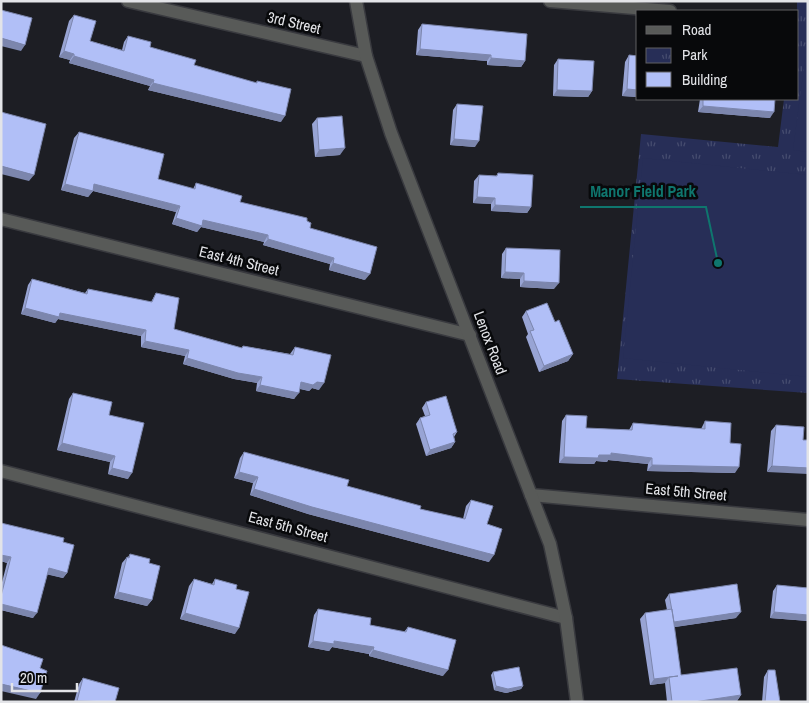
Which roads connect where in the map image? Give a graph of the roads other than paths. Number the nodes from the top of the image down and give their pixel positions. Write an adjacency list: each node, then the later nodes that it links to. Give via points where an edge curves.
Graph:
1 (128, 1): 5 (street, 3rd Street)
2 (356, 1): 5 (street, Lenox Road)
3 (550, 1): 4 (street)
4 (658, 10)
5 (366, 56): 7 (street, Lenox Road, via 391,133)
6 (1, 219): 7 (street, East 4th Street)
7 (470, 335): 9 (street, Lenox Road)
8 (1, 471): 11 (street, East 5th Street)
9 (531, 495): 10 (street, East 5th Street); 11 (street, Lenox Road, via 550,544)
10 (808, 520)
11 (566, 618): 12 (street, Lenox Road)
12 (577, 702)

